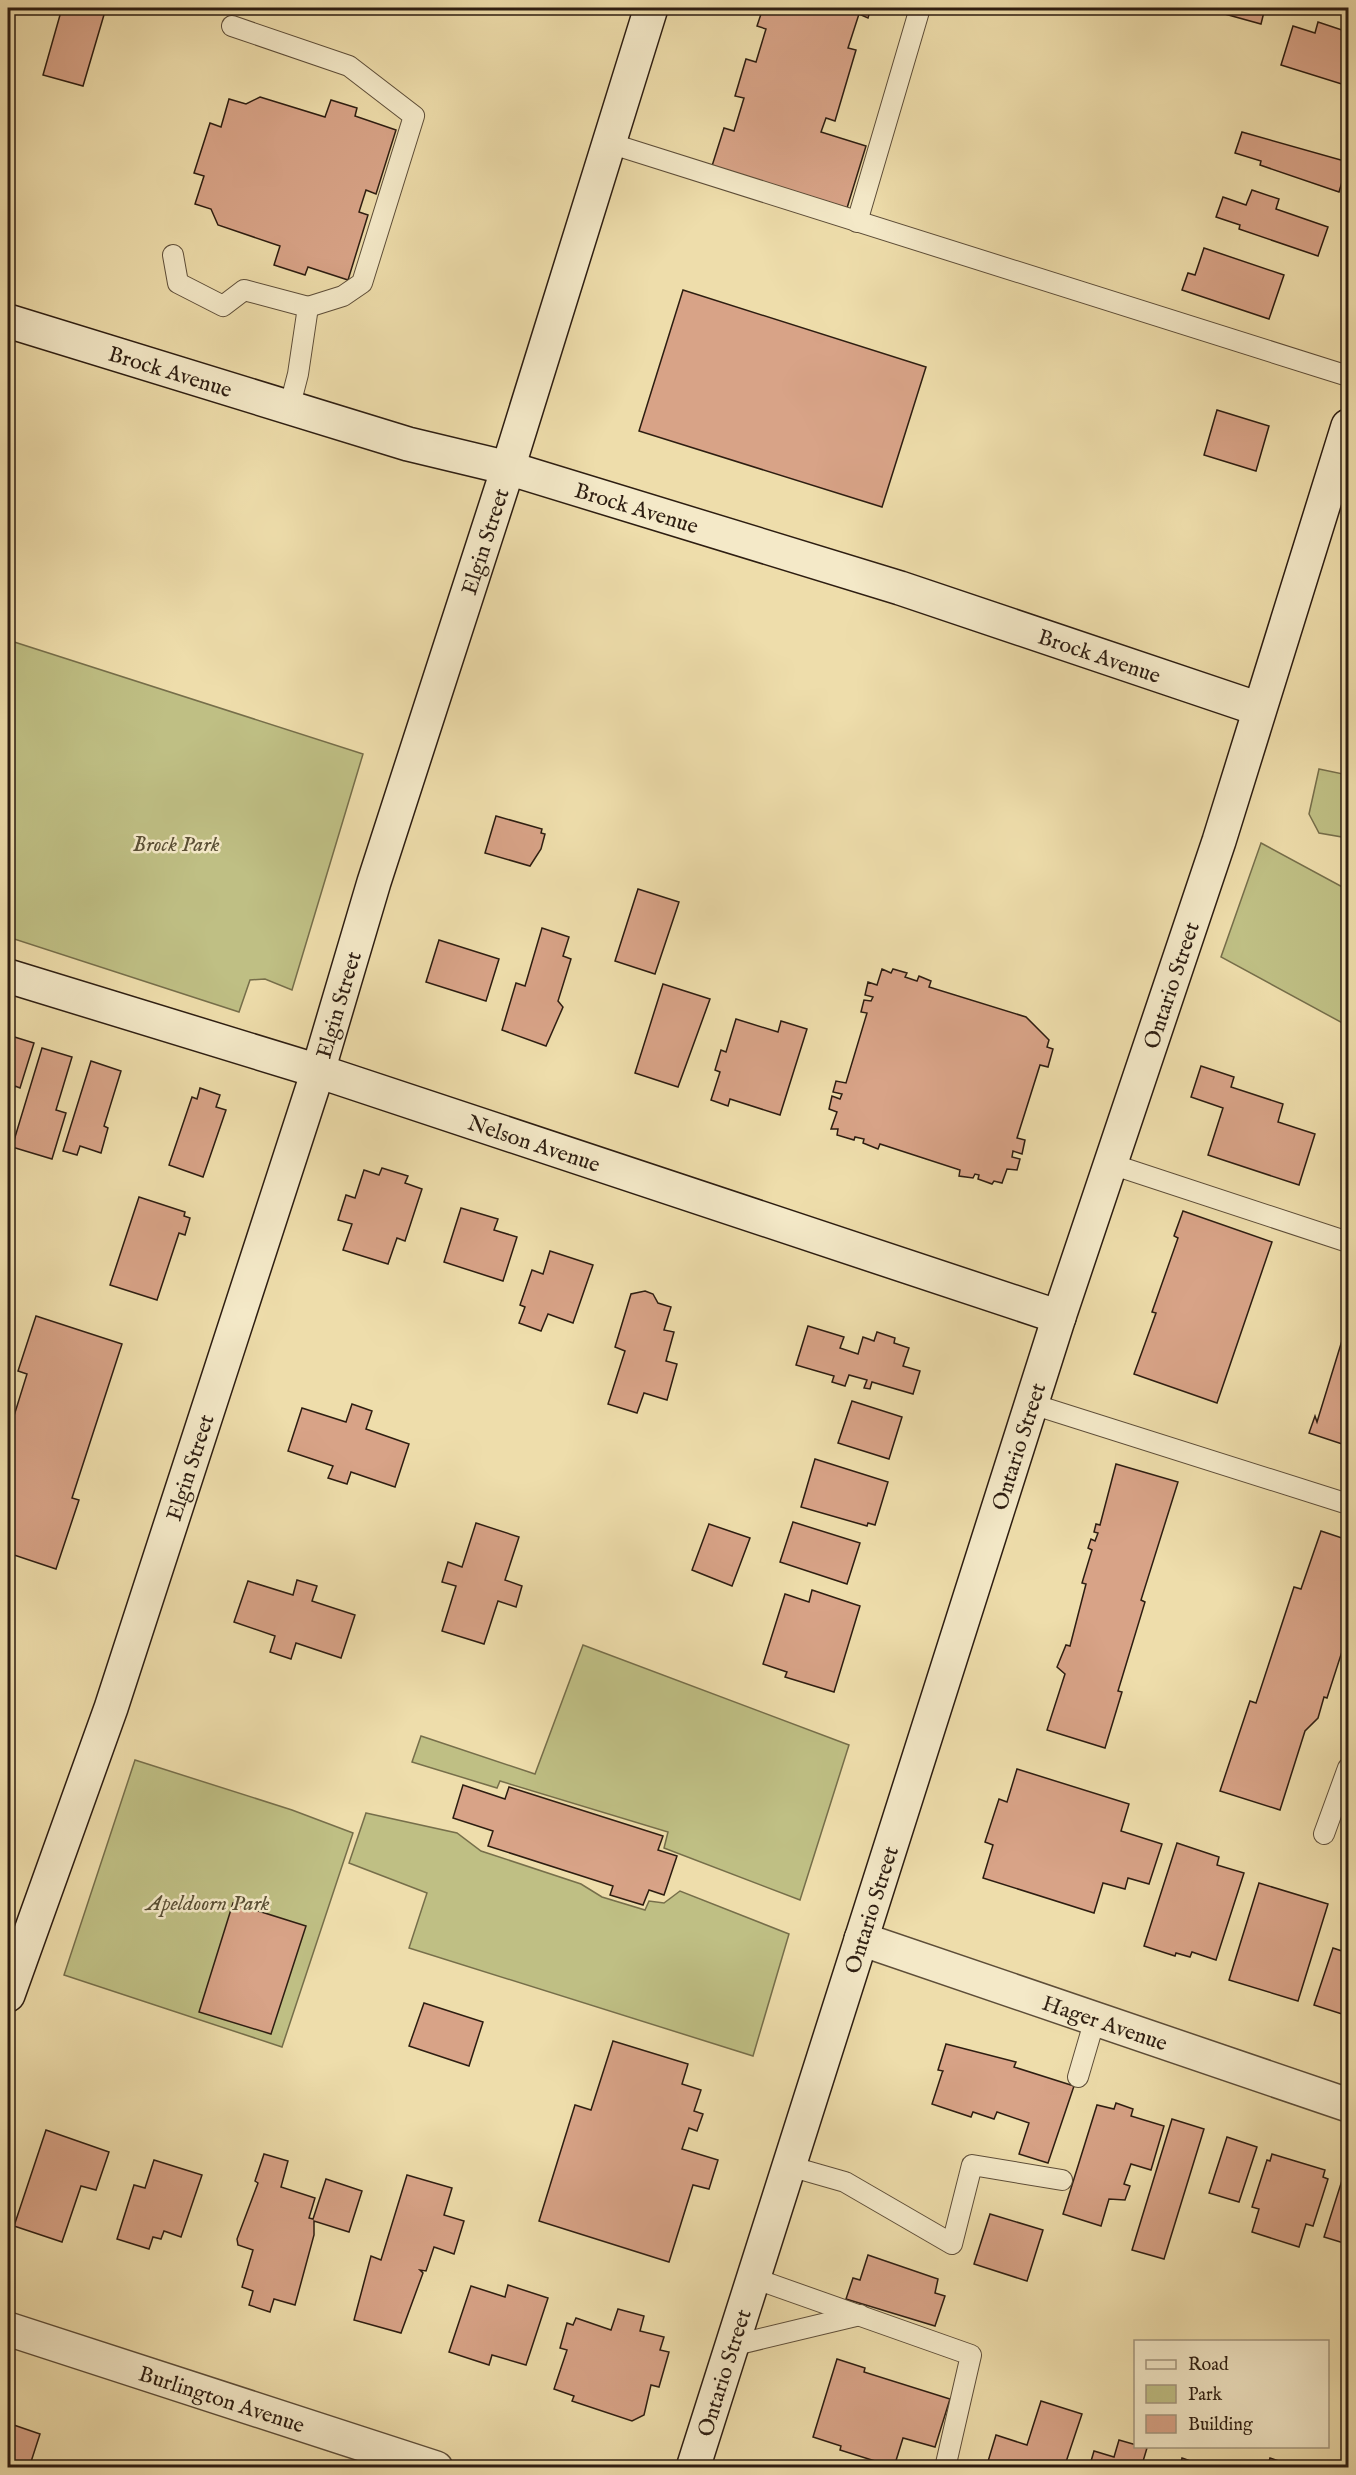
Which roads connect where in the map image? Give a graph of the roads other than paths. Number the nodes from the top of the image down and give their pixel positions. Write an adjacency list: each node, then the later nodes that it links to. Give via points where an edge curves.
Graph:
1 (651, 8): 4 (street, Elgin Street)
2 (920, 8): 5 (lane)
3 (232, 26): 7 (lane, via 349,66 414,116 362,283 343,296)
4 (609, 143): 5 (lane); 12 (street, Elgin Street)
5 (857, 222): 9 (lane)
6 (173, 255): 7 (lane, via 178,283 223,306 244,290)
7 (308, 307): 10 (lane)
8 (8, 321): 10 (street, Brock Avenue)
9 (1348, 376)
10 (289, 409): 12 (street, Brock Avenue)
11 (1348, 426): 13 (street, Ontario Street)
12 (508, 468): 14 (street, Brock Avenue, via 900,588); 16 (street, Elgin Street, via 374,882)
13 (1342, 472): 14 (street, Ontario Street)
14 (1259, 709): 17 (street, Ontario Street)
15 (8, 976): 16 (street, Nelson Avenue)
16 (318, 1071): 19 (street, Nelson Avenue); 25 (street, Elgin Street, via 111,1708)
17 (1111, 1164): 18 (lane); 19 (street, Ontario Street)
18 (1348, 1242)
19 (1059, 1317): 20 (street, Ontario Street)
20 (1032, 1404): 21 (lane); 24 (street, Ontario Street)
21 (1348, 1504)
22 (1348, 1768): 23 (lane)
23 (1324, 1834)
24 (861, 1939): 26 (street, Hager Avenue); 29 (street, Ontario Street)
25 (8, 1995)
26 (1095, 2019): 27 (lane); 28 (street, Hager Avenue)
27 (1078, 2077)
28 (1348, 2105)
29 (789, 2166): 30 (lane, via 845,2182 952,2244 972,2165); 31 (street, Ontario Street)
30 (1062, 2180)
31 (753, 2278): 32 (lane); 34 (street, Ontario Street)
32 (860, 2315): 34 (lane); 37 (lane, via 971,2355)
33 (8, 2329): 35 (street, Burlington Avenue)
34 (731, 2346): 36 (street, Ontario Street)
35 (436, 2468)
36 (693, 2468)
37 (945, 2468)

